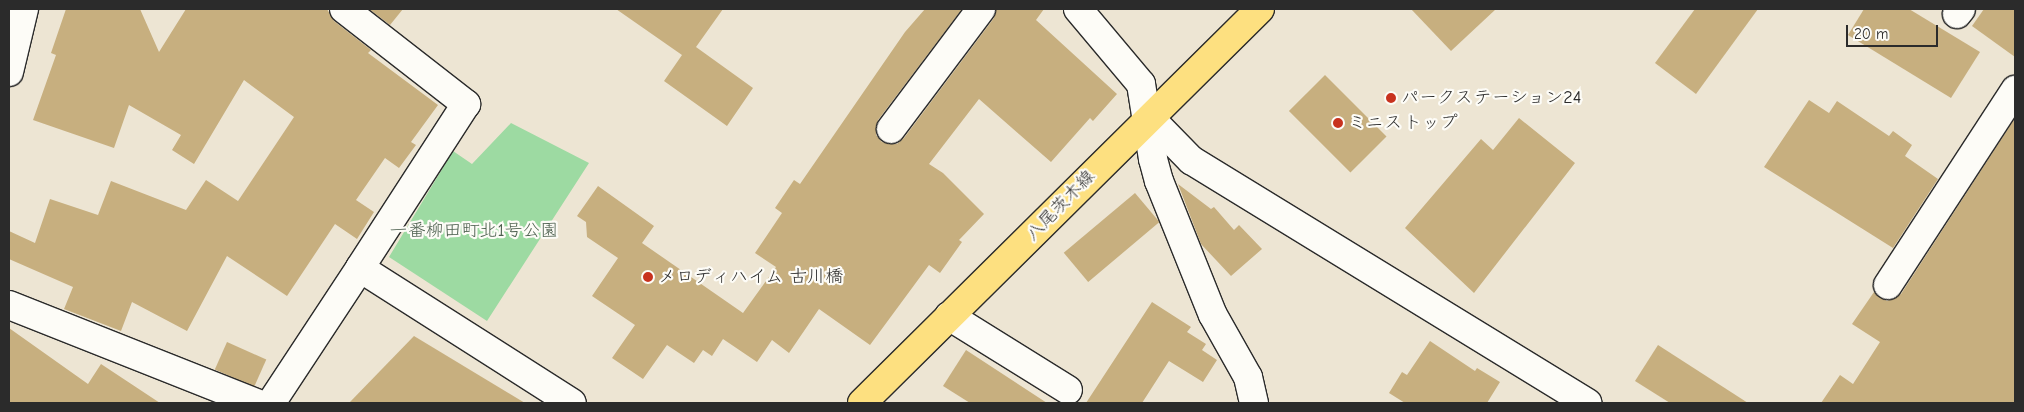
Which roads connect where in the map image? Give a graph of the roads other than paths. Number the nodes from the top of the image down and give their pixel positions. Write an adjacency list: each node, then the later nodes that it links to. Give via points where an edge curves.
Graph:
1 (24, 9): 6 (street)
2 (344, 9): 10 (street, via 466,104)
3 (981, 9): 9 (street)
4 (1078, 9): 8 (street, via 1141,84)
5 (1260, 9): 8 (main road, 八尾茨木線)
6 (9, 72)
7 (2015, 90): 11 (street)
8 (1148, 116): 13 (main road, 八尾茨木線); 19 (street, via 1159,181 1213,315 1248,377); 20 (street, via 1191,160)
9 (891, 129)
10 (360, 268): 16 (street); 17 (street)
11 (1888, 285)
12 (9, 305): 15 (street)
13 (949, 316): 14 (street); 18 (main road, 八尾茨木線)
14 (1068, 390)
15 (256, 403)
16 (271, 403)
17 (572, 403)
18 (862, 403)
19 (1254, 403)
20 (1586, 403)

